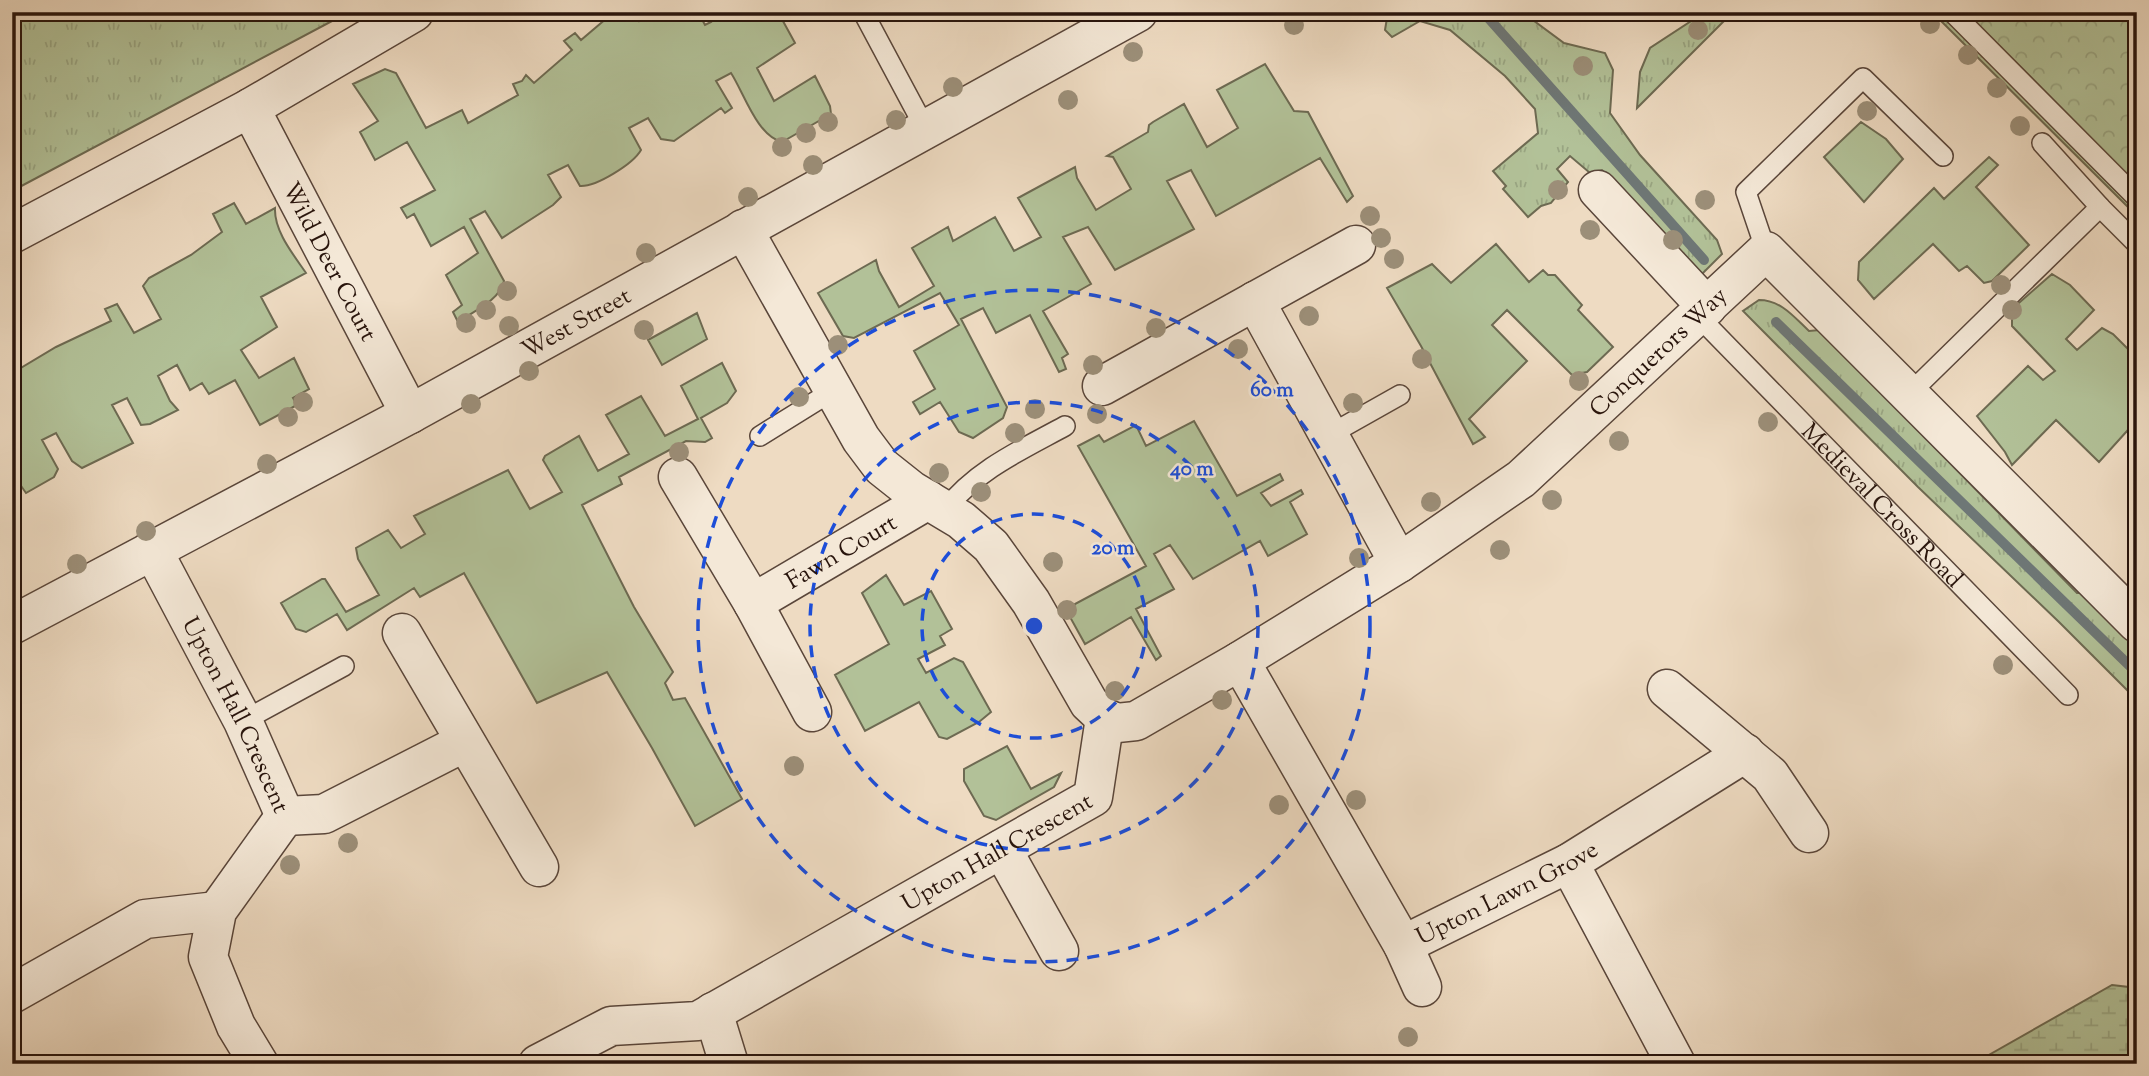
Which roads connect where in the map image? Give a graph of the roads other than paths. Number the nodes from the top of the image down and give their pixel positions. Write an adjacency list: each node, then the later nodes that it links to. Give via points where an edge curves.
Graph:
1 (414, 12): 5 (street)
2 (863, 12): 6 (lane)
3 (1138, 12): 6 (street, West Street)
4 (1952, 12): 10 (lane)
5 (250, 108): 13 (street); 23 (street, Wild Deer Court)
6 (925, 128): 12 (street, West Street)
7 (2042, 143): 11 (lane)
8 (1943, 156): 16 (lane, via 1863,78 1746,192)
9 (1598, 190): 18 (street, Medieval Cross Road)
10 (2137, 198)
11 (2100, 207): 14 (lane); 21 (lane)
12 (743, 229): 20 (street); 23 (street, West Street)
13 (12, 234)
14 (2137, 244)
15 (1356, 245): 17 (street)
16 (1766, 251): 18 (street, Conquerors Way); 21 (street)
17 (1255, 301): 19 (street); 25 (street)
18 (1703, 311): 30 (street, Conquerors Way, via 1521,479); 38 (lane, Medieval Cross Road)
19 (1101, 386)
20 (834, 390): 26 (lane); 28 (street, via 881,467)
21 (1909, 394): 32 (street)
22 (1401, 395): 25 (lane)
23 (410, 414): 29 (street, West Street)
24 (1065, 426): 28 (lane, via 986,470)
25 (1329, 435): 30 (street)
26 (760, 436)
27 (678, 477): 31 (street)
28 (936, 505): 31 (street, Fawn Court); 40 (street, via 992,546 1089,703)
29 (152, 550): 33 (street, West Street); 41 (street, Upton Hall Crescent)
30 (1399, 563): 35 (street, Conquerors Way)
31 (752, 603): 39 (street)
32 (2137, 623)
33 (12, 625)
34 (402, 634): 42 (street)
35 (1240, 661): 40 (street, Conquerors Way, via 1136,721 1117,723); 50 (street, Upton Lawn Grove)
36 (344, 666): 41 (lane)
37 (1667, 689): 43 (street)
38 (2068, 695)
39 (812, 712)
40 (1105, 718): 46 (street, Upton Hall Crescent, via 1093,797)
41 (243, 721): 44 (street, Upton Hall Crescent)
42 (466, 742): 44 (street, via 324,814); 48 (street)
43 (1745, 753): 45 (street, via 1770,775); 47 (street, Upton Lawn Grove)
44 (285, 816): 49 (street, Upton Hall Crescent)
45 (1809, 833)
46 (1002, 849): 51 (street); 54 (street, Upton Hall Crescent)
47 (1569, 863): 50 (street, Upton Lawn Grove); 58 (street)
48 (539, 867)
49 (217, 912): 53 (street, via 145,919); 55 (street, Upton Hall Crescent, via 208,957 236,1026)
50 (1403, 945): 52 (street)
51 (1059, 951)
52 (1422, 988)
53 (12, 994)
54 (713, 1012): 56 (street, Upton Hall Crescent, via 698,1021 611,1026); 57 (street)
55 (259, 1064)
56 (538, 1064)
57 (729, 1064)
58 (1676, 1064)

